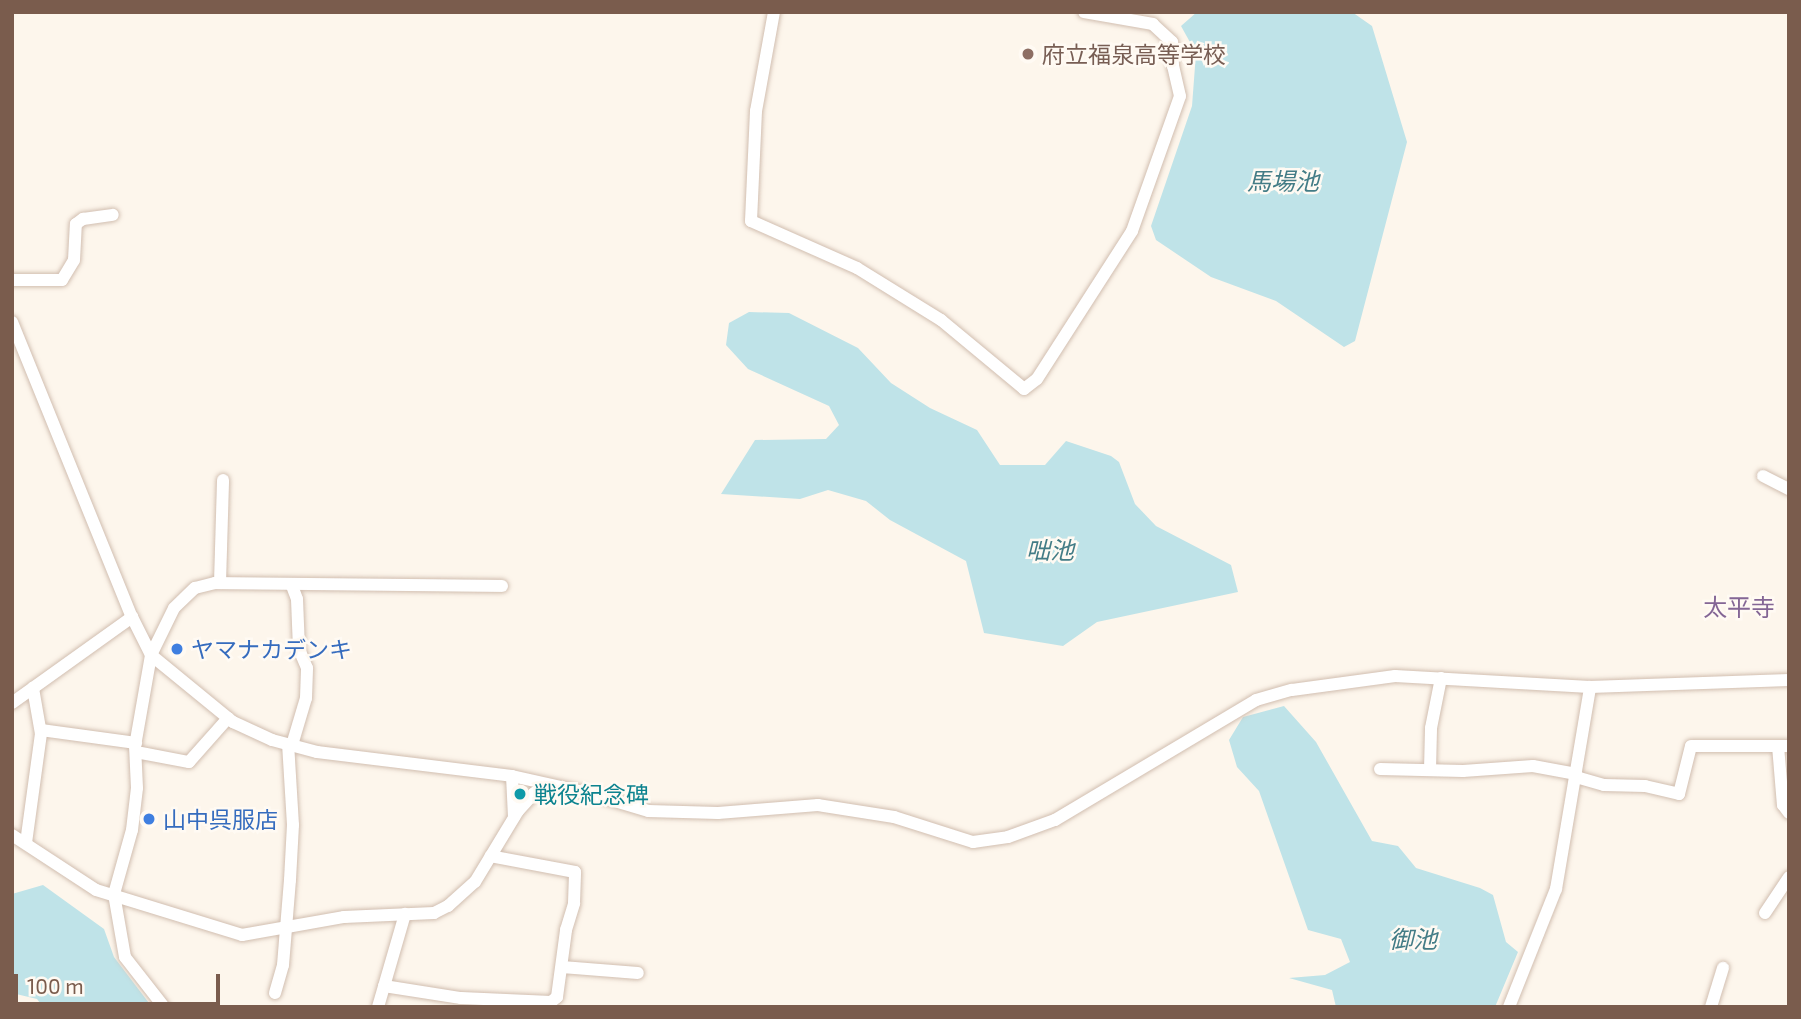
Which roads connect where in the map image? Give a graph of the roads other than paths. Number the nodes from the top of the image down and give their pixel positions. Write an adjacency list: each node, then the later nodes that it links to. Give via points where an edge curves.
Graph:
1 (774, 12): 2 (street, via 756,111 751,221 857,268 941,320 1024,389 1038,379 1132,231 1180,96 1172,42 1153,24)
2 (1084, 12)
3 (113, 215): 4 (street, via 76,224 74,260 62,280)
4 (12, 280)
5 (12, 322): 12 (street)
6 (1763, 476): 8 (street)
7 (223, 480): 9 (street)
8 (1789, 489)
9 (220, 583): 10 (street); 13 (street, via 195,588 174,608)
10 (292, 586): 11 (street); 21 (street, via 297,599 299,649 307,668 306,698)
11 (502, 586)
12 (132, 617): 13 (street); 17 (street)
13 (151, 655): 19 (street); 23 (street)
14 (1441, 678): 16 (street); 25 (street, via 1431,728); 28 (street, via 1395,676 1292,690 1256,700 1055,820 1008,837 973,842 894,817 818,805 718,813 648,811)
15 (1789, 680): 16 (street)
16 (1590, 687): 27 (street)
17 (33, 688): 18 (street); 20 (street)
18 (12, 703)
19 (228, 718): 21 (street); 23 (street, via 189,762)
20 (41, 730): 23 (street); 32 (street)
21 (290, 744): 26 (street, via 317,752); 38 (street, via 293,825)
22 (1783, 746): 27 (street, via 1692,746 1679,794 1645,786 1604,785); 29 (street)
23 (136, 747): 35 (street, via 132,830)
24 (1380, 769): 25 (street)
25 (1430, 770): 27 (street, via 1533,766)
26 (512, 776): 28 (street); 30 (street)
27 (1576, 776): 46 (street, via 1556,889)
28 (547, 786): 30 (street, via 534,793)
29 (1787, 807)
30 (514, 817): 33 (street)
31 (12, 835): 32 (street)
32 (26, 843): 35 (street, via 96,890)
33 (490, 856): 36 (street, via 475,882 449,906 434,913); 39 (street, via 575,872)
34 (1789, 877): 37 (street)
35 (114, 894): 38 (street, via 242,935); 44 (street, via 125,957)
36 (405, 914): 38 (street, via 344,917); 42 (street)
37 (1765, 914)
38 (287, 927): 43 (street)
39 (562, 967): 41 (street); 42 (street, via 557,997 551,1002 461,998)
40 (1723, 968): 47 (street)
41 (638, 973)
42 (384, 986): 45 (street)
43 (275, 993)
44 (164, 1007)
45 (379, 1007)
46 (1509, 1007)
47 (1711, 1007)

